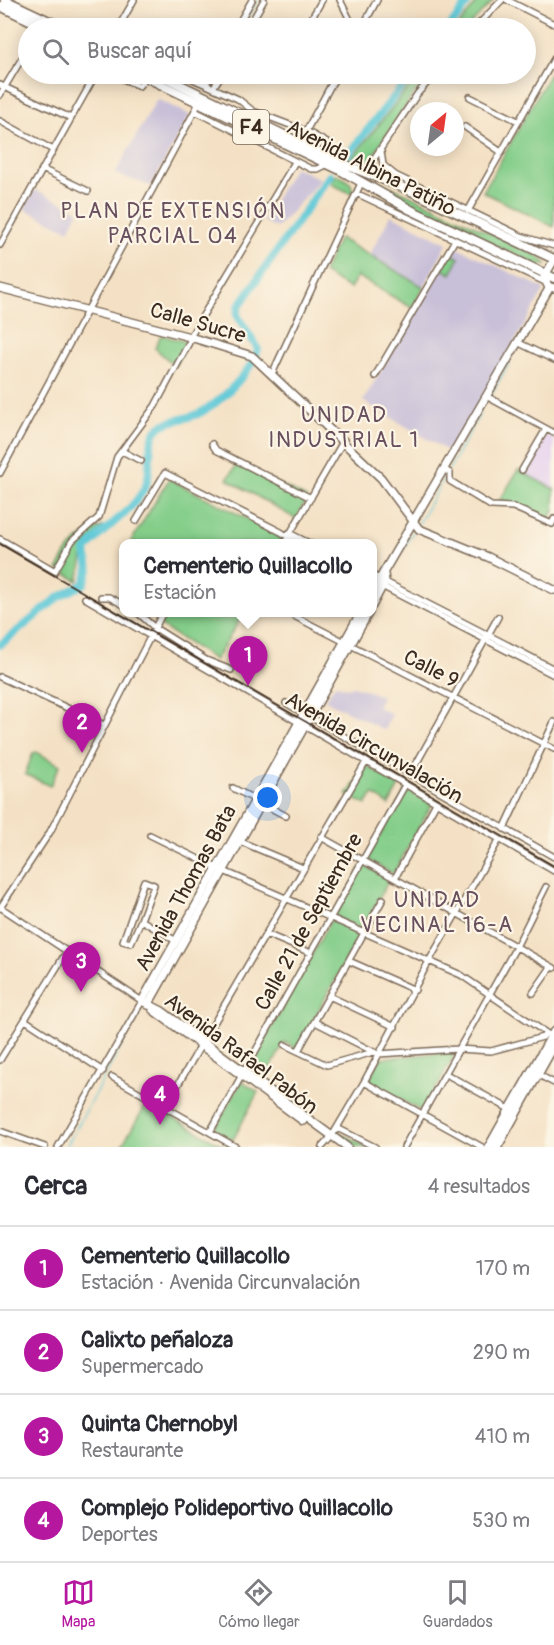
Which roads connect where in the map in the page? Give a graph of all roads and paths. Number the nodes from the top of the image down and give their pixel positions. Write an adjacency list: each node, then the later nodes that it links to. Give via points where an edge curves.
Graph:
1 (5, 0): 12 (highway)
2 (134, 0): 13 (street)
3 (252, 0): 14 (street)
4 (264, 0): 15 (street)
5 (322, 0): 16 (street)
6 (340, 0): 17 (street)
7 (377, 0): 18 (street)
8 (502, 0): 19 (street)
9 (507, 0): 20 (street)
10 (0, 6): 11 (highway)
11 (23, 18)
12 (43, 18)
13 (124, 18)
14 (242, 18)
15 (254, 18)
16 (312, 18)
17 (349, 18)
18 (367, 18)
19 (485, 18)
20 (554, 24)
21 (554, 59): 37 (street)
22 (18, 63): 30 (street)
23 (90, 84): 35 (street)
24 (157, 84): 34 (highway, Avenida Albina Patiño / F4)
25 (178, 84): 43 (highway, Avenida Albina Patiño / F4)
26 (206, 84): 31 (street)
27 (216, 84): 31 (street)
28 (332, 84): 39 (street)
29 (426, 84): 41 (street)
30 (2, 86): 32 (street); 35 (street)
31 (213, 88): 39 (street, via 253,111)
32 (0, 95)
33 (470, 97): 37 (street)
34 (197, 107): 43 (highway, Avenida Albina Patiño / F4); 44 (street); 56 (street)
35 (71, 118): 40 (street)
36 (0, 121): 40 (street)
37 (518, 121): 42 (street)
38 (465, 127): 42 (street)
39 (306, 131): 43 (street, via 329,144 333,150)
40 (53, 150): 45 (street)
41 (381, 151): 46 (street); 49 (street, via 387,170)
42 (501, 152): 49 (street)
43 (330, 161): 44 (street, via 318,170); 46 (highway, Avenida Albina Patiño / F4)
44 (295, 162): 57 (street)
45 (42, 169): 47 (street); 51 (street)
46 (364, 177): 48 (street); 53 (highway, Avenida Albina Patiño / F4, via 411,191); 54 (highway, Avenida Albina Patiño / F4, via 411,210)
47 (88, 191)
48 (358, 194): 50 (street); 60 (street)
49 (468, 211): 52 (street, via 521,236)
50 (455, 240): 54 (street); 61 (street)
51 (0, 245)
52 (554, 246)
53 (554, 260): 54 (main road)
54 (549, 282): 58 (main road)
55 (0, 288): 56 (main road, Calle Sucre)
56 (89, 310): 57 (main road, Calle Sucre); 71 (street)
57 (191, 337): 60 (main road, Calle Sucre, via 255,357); 67 (street, via 155,406)
58 (518, 342): 59 (street); 62 (main road)
59 (554, 360)
60 (272, 374): 65 (main road, Calle Sucre)
61 (375, 376)
62 (486, 396): 63 (street); 69 (main road)
63 (546, 429): 64 (street); 70 (street)
64 (554, 433)
65 (344, 440): 72 (street); 75 (main road, Calle Sucre, via 392,491)
66 (212, 444): 72 (street, via 216,450)
67 (122, 452): 68 (street); 77 (street, via 117,457 99,517 72,541 55,571)
68 (141, 461)
69 (445, 470): 73 (street, via 455,486 491,506 513,507 552,524); 75 (main road)
70 (522, 470)
71 (0, 473)
72 (310, 498): 76 (street)
73 (554, 519)
74 (136, 521): 76 (street, via 165,473)
75 (413, 525): 78 (main road); 79 (main road)
76 (287, 538)
77 (0, 539)
78 (379, 580): 91 (street)
79 (554, 590)
80 (101, 597): 82 (street)
81 (85, 598): 90 (street, Avenida Circunvalación)
82 (119, 603)
83 (142, 617): 89 (street)
84 (160, 617): 89 (street)
85 (296, 617): 92 (street, Calle 9)
86 (359, 617): 92 (main road, Avenida Thomas Bata)
87 (366, 617): 92 (main road, Avenida Thomas Bata)
88 (498, 617): 91 (street)
89 (155, 628): 90 (street); 94 (street, via 206,660)
90 (148, 637): 101 (street); 102 (street, Avenida Circunvalación)
91 (486, 637): 93 (street); 95 (street); 97 (street)
92 (347, 646): 97 (street, Calle 9); 99 (main road, Avenida Thomas Bata)
93 (554, 669)
94 (231, 670)
95 (554, 675)
96 (0, 677): 101 (street)
97 (453, 698): 103 (street, Calle 9); 106 (street)
98 (286, 703): 99 (street, Avenida Circunvalación)
99 (307, 716): 102 (main road, Avenida Thomas Bata); 106 (street, Avenida Circunvalación)
100 (554, 722): 103 (street)
101 (104, 724): 126 (street, via 50,832)
102 (301, 725): 105 (street, Avenida Circunvalación); 109 (main road, Avenida Thomas Bata)
103 (544, 744): 104 (street, Calle 9); 112 (street)
104 (554, 749)
105 (366, 762): 107 (street, Avenida Circunvalación); 114 (street)
106 (410, 775): 112 (street, Avenida Circunvalación)
107 (405, 784): 110 (street, Avenida Circunvalación); 118 (street, Calle 21 de Septiembre)
108 (233, 788): 109 (street)
109 (258, 801): 111 (street); 115 (main road, Avenida Thomas Bata)
110 (436, 803): 116 (street, Avenida Circunvalación); 122 (street)
111 (286, 816)
112 (504, 829): 117 (street, Avenida Circunvalación)
113 (150, 834): 120 (street)
114 (321, 837): 118 (street); 119 (street)
115 (236, 840): 119 (street); 120 (main road, Avenida Thomas Bata)
116 (499, 840): 121 (street, Avenida Circunvalación); 127 (street)
117 (554, 857)
118 (362, 860): 122 (street); 128 (street, Calle 21 de Septiembre)
119 (303, 868): 124 (street)
120 (220, 869): 124 (street); 132 (main road, Avenida Thomas Bata); 143 (main road, Avenida Thomas Bata)
121 (554, 871)
122 (395, 878): 127 (street)
123 (546, 887): 133 (street)
124 (287, 898): 128 (street); 131 (street)
125 (383, 899): 130 (street)
126 (0, 908): 134 (street)
127 (457, 915): 133 (street); 137 (street)
128 (330, 918): 130 (street); 135 (street, Calle 21 de Septiembre)
129 (141, 920): 129 (street, via 131,944 123,940 144,881 154,885); 132 (street)
130 (364, 933): 136 (street); 137 (street)
131 (266, 934): 135 (street); 148 (street)
132 (176, 941): 143 (main road, Avenida Thomas Bata)
133 (516, 947): 138 (street); 140 (street)
134 (67, 951): 143 (street); 144 (street)
135 (311, 953): 156 (street, Calle 21 de Septiembre)
136 (349, 961): 139 (street); 142 (street)
137 (429, 961): 139 (street); 140 (street)
138 (552, 968): 141 (street)
139 (415, 990): 146 (street)
140 (488, 993): 147 (street); 150 (street)
141 (533, 993)
142 (329, 996): 145 (street); 146 (street)
143 (145, 1003): 148 (main road, Avenida Rafael Pabón, via 162,1011); 154 (street, Avenida Thomas Bata)
144 (24, 1020): 153 (street); 154 (street)
145 (315, 1022): 151 (street); 152 (street)
146 (394, 1027): 152 (street)
147 (552, 1037): 150 (street, via 491,1051); 155 (highway)
148 (202, 1044): 156 (main road, Avenida Rafael Pabón); 161 (street)
149 (285, 1045): 151 (street)
150 (458, 1048): 152 (street); 157 (street)
151 (298, 1052): 152 (street, via 327,1065)
152 (376, 1053): 159 (street)
153 (1, 1058)
154 (103, 1071): 169 (street, Avenida Thomas Bata)
155 (535, 1072): 160 (street); 162 (highway); 178 (highway)
156 (242, 1074): 166 (street, Calle 21 de Septiembre); 167 (main road, Avenida Rafael Pabón)
157 (446, 1074): 162 (street); 163 (street)
158 (112, 1077): 161 (street)
159 (364, 1083): 163 (street); 164 (street)
160 (554, 1083)
161 (165, 1107): 166 (street)
162 (511, 1110): 177 (highway)
163 (424, 1115): 175 (street); 176 (street)
164 (337, 1128): 167 (street); 174 (street)
165 (0, 1131): 168 (street)
166 (210, 1132): 170 (street)
167 (330, 1138): 171 (street); 172 (main road, Avenida Rafael Pabón); 173 (main road, Avenida Rafael Pabón)
168 (45, 1147)
169 (58, 1147)
170 (236, 1147)
171 (322, 1147)
172 (339, 1147)
173 (347, 1147)
174 (375, 1147)
175 (404, 1147)
176 (482, 1147)
177 (489, 1147)
178 (497, 1147)

